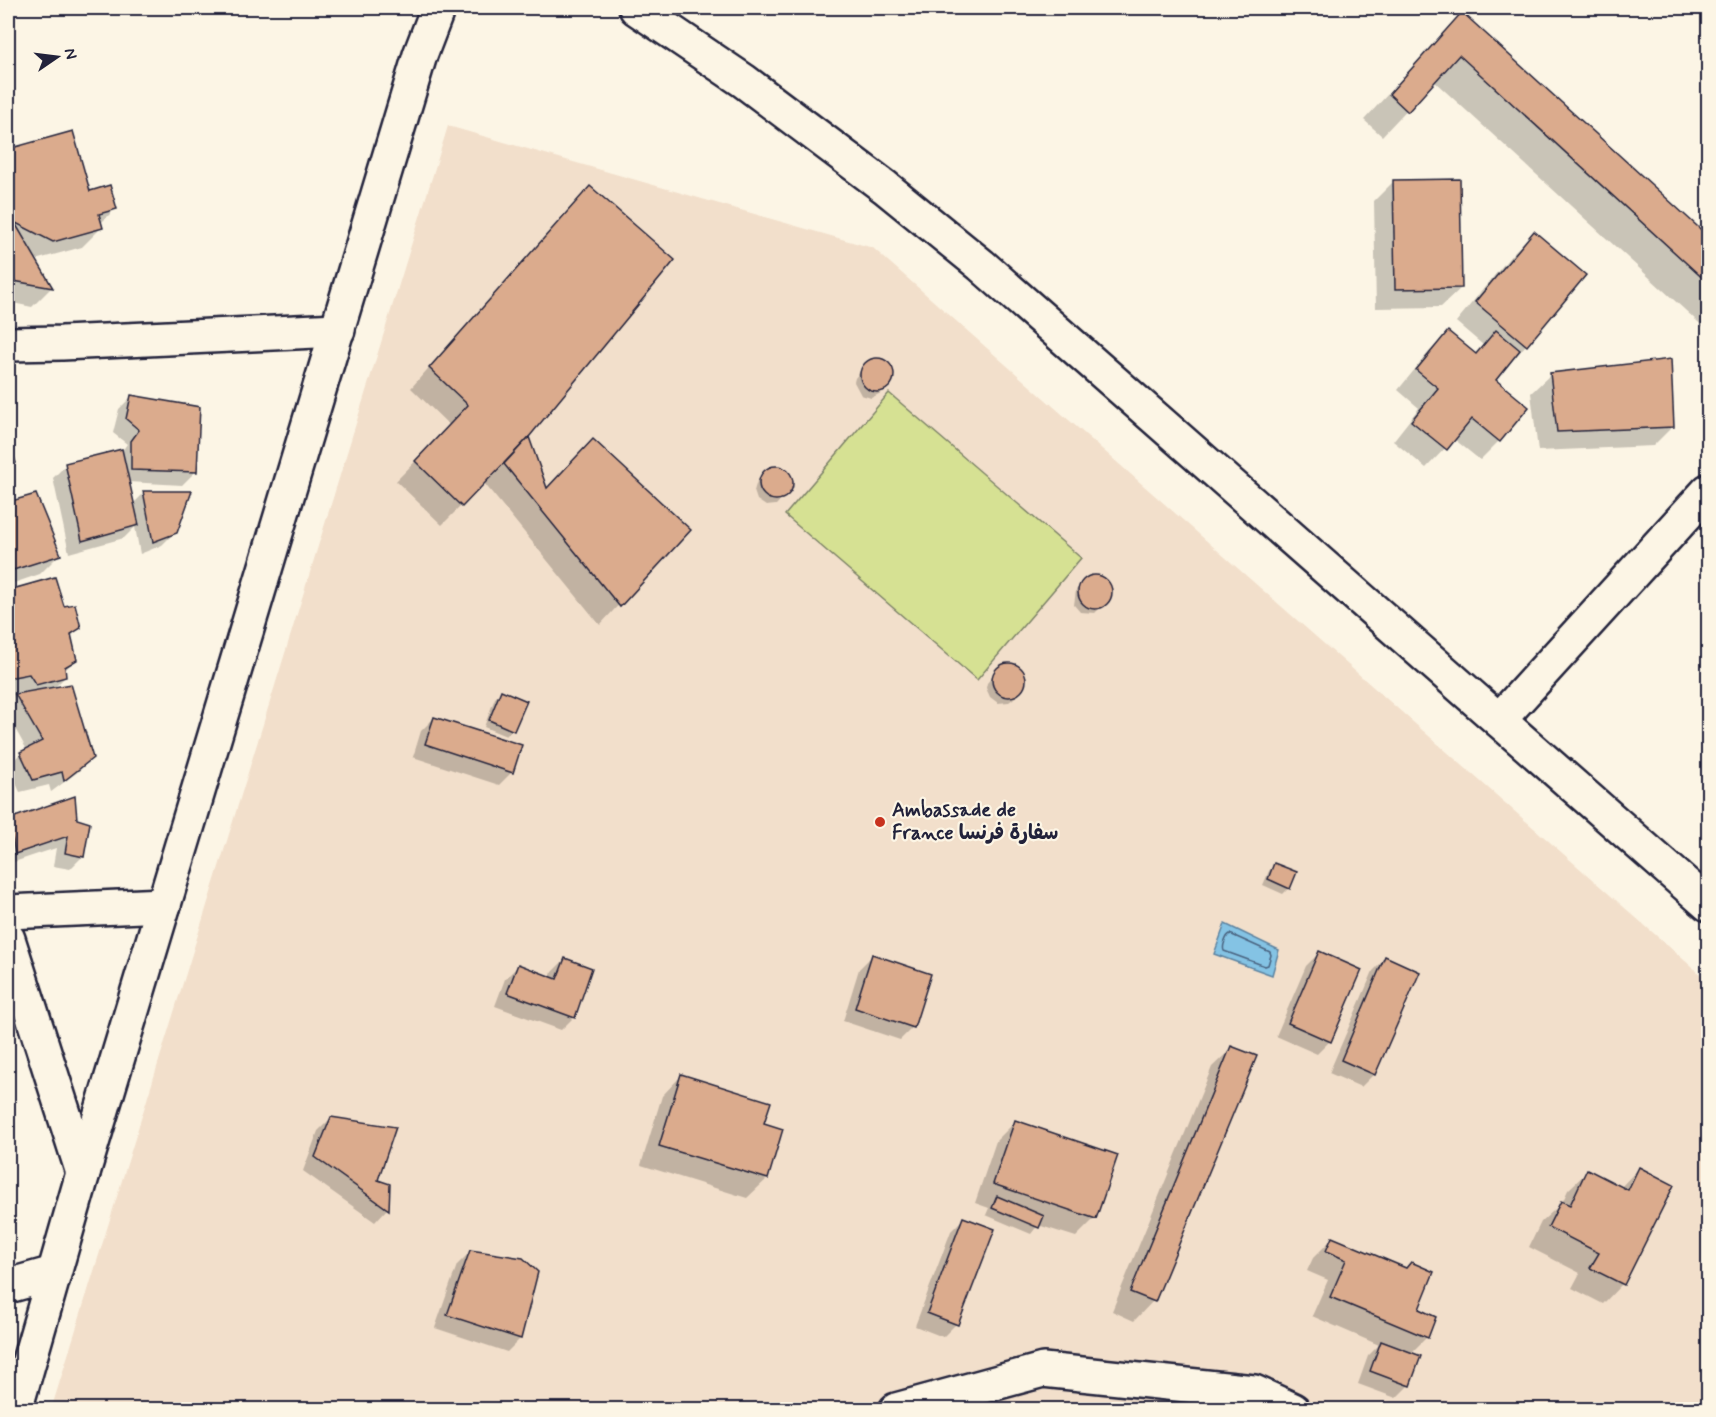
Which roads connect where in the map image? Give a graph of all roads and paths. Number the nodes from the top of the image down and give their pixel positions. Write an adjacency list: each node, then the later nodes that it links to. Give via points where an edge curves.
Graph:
1 (438, 8): 3 (street, via 420,55)
2 (636, 8): 6 (street, via 754,88 981,265)
3 (338, 330): 4 (street); 8 (street)
4 (8, 344)
5 (1707, 495): 6 (street)
6 (1499, 720): 7 (street)
7 (1708, 904)
8 (164, 905): 9 (street); 11 (street)
9 (8, 912)
10 (8, 939): 11 (street)
11 (83, 1173): 12 (street)
12 (54, 1273): 13 (street); 14 (street)
13 (8, 1286)
14 (15, 1410)
15 (896, 1410): 16 (street, via 1043,1370 1254,1392)
16 (1293, 1410)

